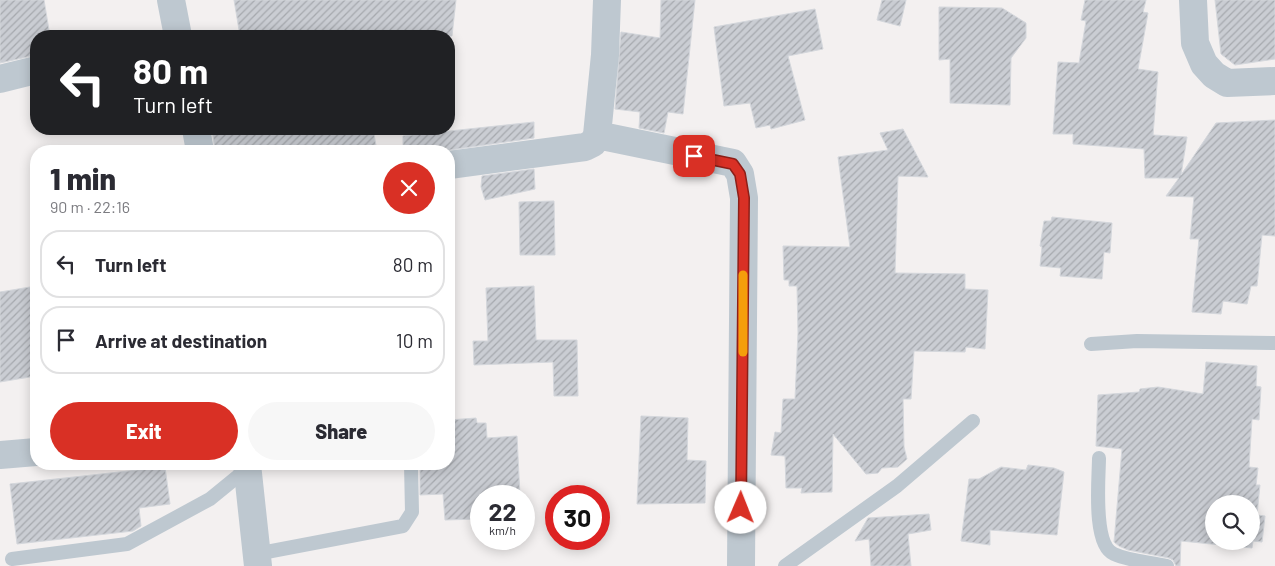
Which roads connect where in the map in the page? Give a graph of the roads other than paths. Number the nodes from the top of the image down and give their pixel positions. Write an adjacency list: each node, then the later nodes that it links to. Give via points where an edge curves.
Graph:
1 (171, 0): 4 (street)
2 (607, 0): 8 (street)
3 (1192, 0): 7 (street, via 1195,43 1204,64 1214,75 1227,83)
4 (177, 30)
5 (30, 72): 6 (street)
6 (0, 79)
7 (1275, 81)
8 (597, 136): 9 (street, via 585,147); 21 (street, via 733,164 740,174 744,198)
9 (455, 164)
10 (1275, 343): 11 (lane, via 1137,341)
11 (1091, 344)
12 (973, 421): 22 (lane, via 897,486)
13 (30, 452): 14 (street)
14 (0, 455)
15 (1100, 458): 23 (lane, via 1098,517 1105,545 1112,554)
16 (243, 470): 19 (lane, via 210,499 127,544)
17 (248, 470): 20 (street)
18 (411, 470): 20 (lane, via 412,512 403,526)
19 (12, 559)
20 (257, 560)
21 (741, 566)
22 (785, 566)
23 (1167, 566)

